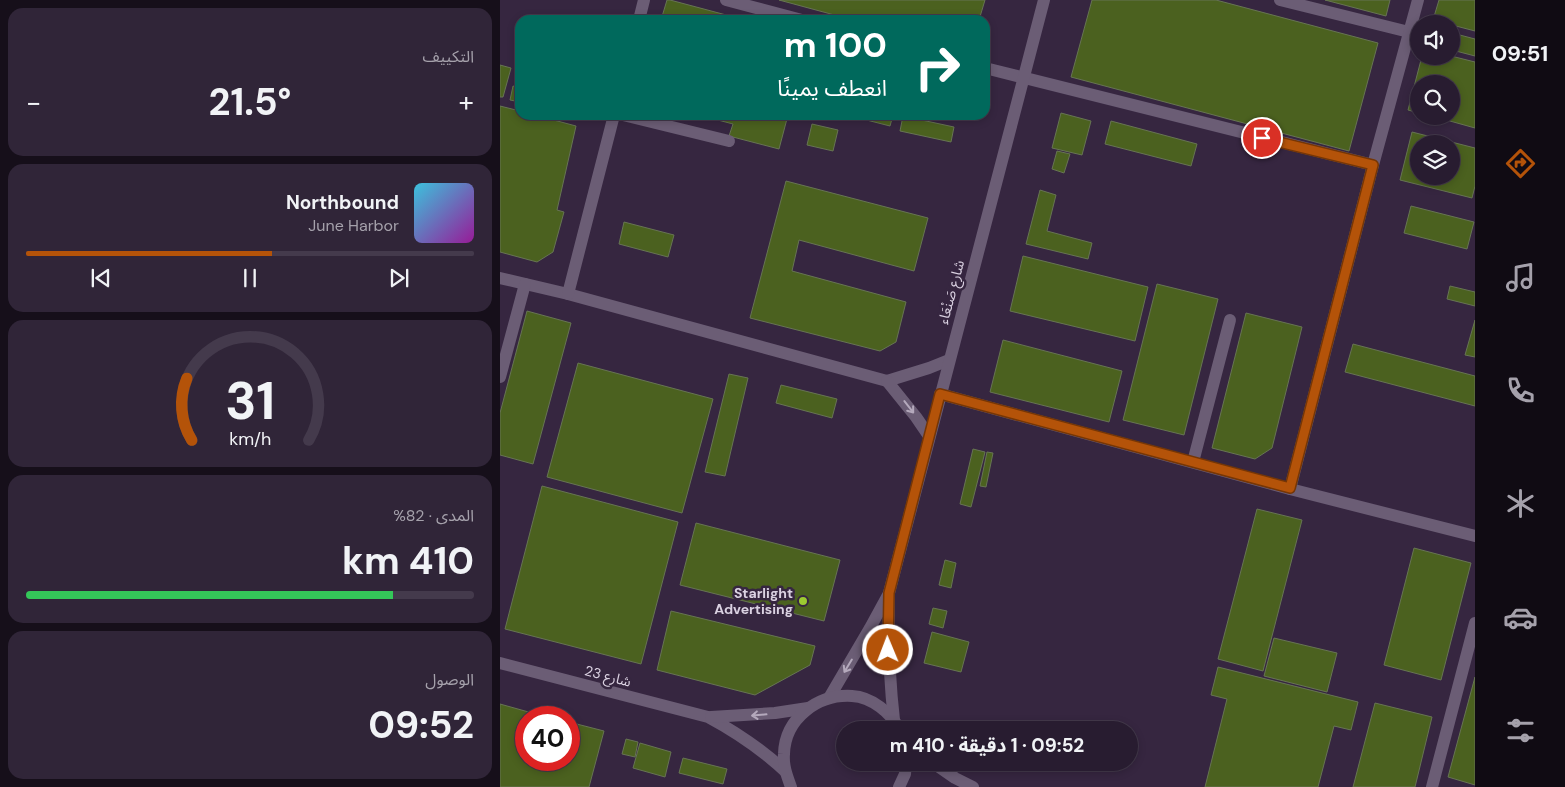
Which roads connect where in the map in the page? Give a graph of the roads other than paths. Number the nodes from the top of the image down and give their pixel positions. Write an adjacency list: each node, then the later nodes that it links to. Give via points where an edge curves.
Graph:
1 (644, 0): 6 (street)
2 (726, 0): 7 (street)
3 (1044, 0): 10 (street, شارع صَنْعَاء)
4 (1280, 0): 8 (street)
5 (1418, 0): 8 (street)
6 (640, 15)
7 (783, 15)
8 (1408, 32): 14 (street)
9 (990, 69): 10 (street)
10 (1023, 78): 14 (street); 19 (street, شارع صَنْعَاء)
11 (613, 120): 17 (street)
12 (643, 120): 13 (street)
13 (729, 141)
14 (1373, 165): 25 (street)
15 (500, 278): 16 (street)
16 (525, 284): 17 (street); 20 (street)
17 (568, 294): 21 (street)
18 (1230, 320): 24 (street)
19 (949, 360): 21 (street); 22 (street, شارع صَنْعَاء)
20 (500, 377)
21 (887, 381): 23 (street, one-way to 23)
22 (940, 394): 23 (street, شارع صَنْعَاء); 24 (street)
23 (929, 436): 27 (street, شارع صَنْعَاء)
24 (1193, 462): 25 (street)
25 (1290, 488): 26 (street)
26 (1475, 536)
27 (889, 593): 30 (street, شارع صَنْعَاء, one-way to 30); 34 (street, شارع صَنْعَاء, via 890,678)
28 (1475, 623): 41 (street)
29 (500, 663): 32 (street, شارع 23)
30 (829, 698): 31 (street); 33 (street, via 853,696 876,704)
31 (808, 708): 32 (street, شارع 23, one-way to 32); 35 (street, via 795,720 787,736)
32 (708, 718): 35 (street, شارع 23, via 755,745)
33 (893, 721)
34 (896, 721)
35 (785, 771): 38 (street)
36 (905, 771): 39 (street)
37 (945, 771): 40 (street)
38 (791, 787)
39 (899, 787)
40 (973, 787)
41 (1432, 787)

